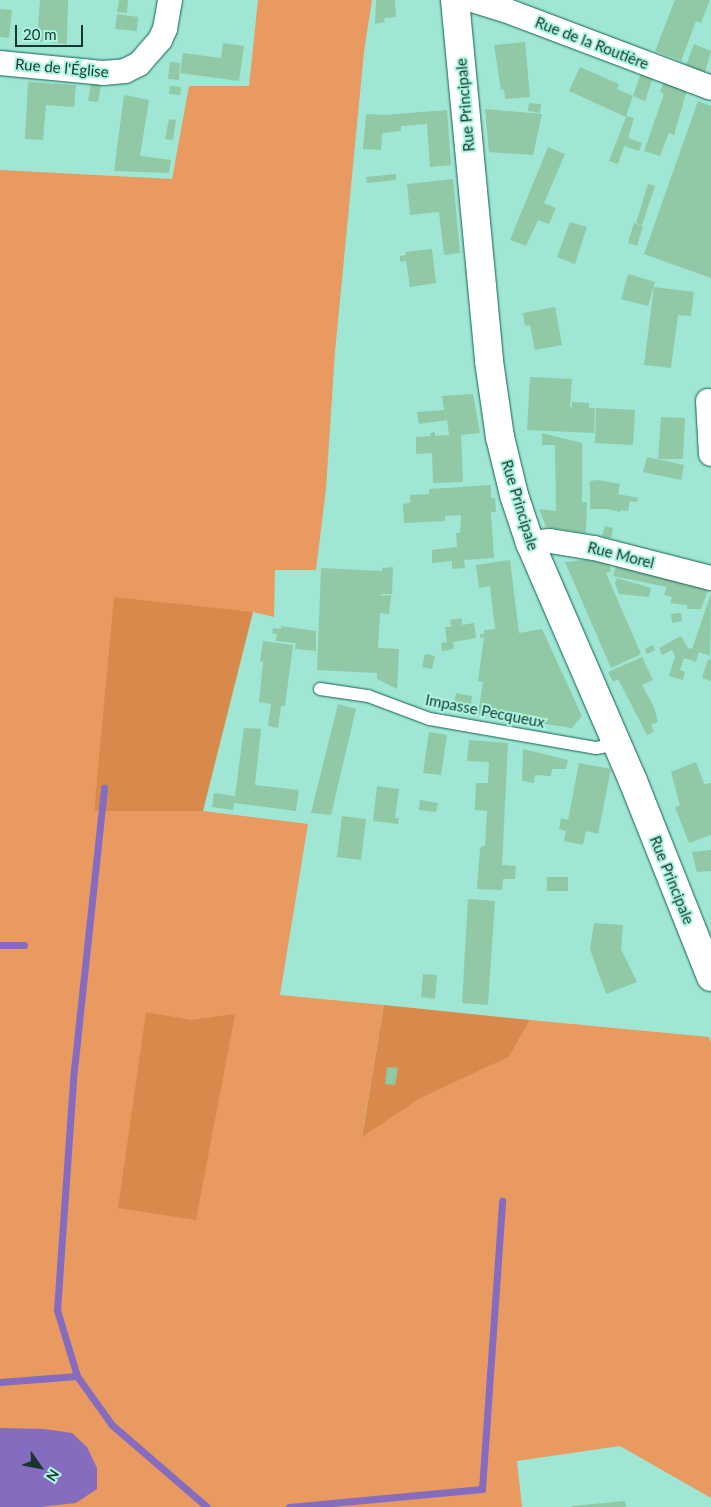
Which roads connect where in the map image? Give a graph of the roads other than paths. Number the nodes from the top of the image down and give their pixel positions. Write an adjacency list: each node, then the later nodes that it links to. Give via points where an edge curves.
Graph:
1 (170, 0): 4 (street, Rue de l'Église, via 165,29 157,45 140,64 125,71)
2 (455, 0): 8 (street, Rue Principale, via 492,383 500,437)
3 (472, 0): 5 (street, Rue de la Routière)
4 (0, 63)
5 (711, 88)
6 (708, 401): 7 (street)
7 (711, 454)
8 (530, 543): 9 (street, Rue Morel, via 550,541 594,548); 11 (street, Rue Principale)
9 (711, 578)
10 (320, 689): 11 (lane, Impasse Pecqueux, via 368,696 430,719 596,748)
11 (617, 744): 12 (street, Rue Principale)
12 (711, 978)

